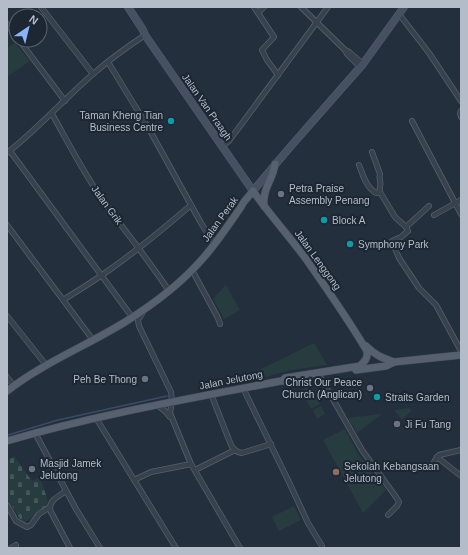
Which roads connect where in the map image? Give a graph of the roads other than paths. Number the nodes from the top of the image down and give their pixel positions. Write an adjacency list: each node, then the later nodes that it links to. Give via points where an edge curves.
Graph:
1 (42, 7): 14 (street)
2 (123, 7): 10 (main road, Jalan Van Praagh)
3 (128, 7): 10 (main road, Jalan Van Praagh)
4 (254, 7): 15 (street, via 274,37 262,50)
5 (301, 7): 9 (street)
6 (328, 7): 9 (street)
7 (404, 7): 8 (main road, Jalan Perak)
8 (399, 14): 13 (main road, Jalan Perak); 17 (street, via 439,66)
9 (317, 22): 13 (street, via 347,54); 15 (street)
10 (144, 34): 12 (street); 22 (main road, Jalan Van Praagh)
11 (25, 48): 16 (street)
12 (108, 62): 14 (street); 31 (street)
13 (362, 65): 25 (main road, Jalan Perak)
14 (93, 74): 16 (street)
15 (278, 75): 22 (street, via 229,141)
16 (65, 101): 19 (street)
17 (461, 101)
18 (461, 111): 20 (street)
19 (52, 114): 23 (street); 39 (street, Jalan Grik, via 89,180)
20 (461, 117)
21 (412, 121): 30 (street)
22 (222, 146): 28 (main road, Jalan Van Praagh)
23 (9, 152): 41 (street)
24 (372, 152): 27 (street, via 380,174)
25 (275, 164): 28 (main road, Jalan Perak); 32 (main road, via 264,192)
26 (359, 165): 27 (street, via 371,190)
27 (380, 192): 37 (street, via 395,217)
28 (254, 193): 32 (main road, Jalan Lenggong); 38 (main road, Jalan Perak, via 243,203)
29 (461, 200): 30 (street)
30 (455, 203): 34 (street); 35 (street)
31 (191, 205): 38 (street); 39 (street)
32 (264, 206): 49 (main road, Jalan Lenggong, via 306,260)
33 (429, 206): 37 (street)
34 (461, 214)
35 (434, 215)
36 (7, 225): 43 (street)
37 (406, 227): 50 (street, via 408,231 392,241 399,258 419,288 436,305)
38 (215, 243): 40 (main road, Jalan Perak)
39 (139, 248): 41 (street); 42 (street, Jalan Grik)
40 (192, 270): 42 (main road, Jalan Perak); 47 (street)
41 (102, 275): 43 (street); 46 (street)
42 (169, 291): 44 (main road, Jalan Perak)
43 (63, 300): 48 (street)
44 (145, 309): 46 (main road, Jalan Perak); 61 (street, via 138,320 139,326 172,392)
45 (7, 316): 53 (street)
46 (132, 317): 48 (main road, Jalan Perak)
47 (220, 324)
48 (93, 340): 53 (main road, Jalan Perak)
49 (363, 344): 52 (main road, Jalan Lenggong, via 373,353); 56 (main road, Jalan Lenggong, via 367,355 366,361 360,366 285,378)
50 (461, 351)
51 (461, 355): 52 (main road, Jalan Jelutong)
52 (394, 362): 54 (main road, Jalan Jelutong, via 386,366)
53 (46, 365): 57 (main road, Jalan Perak)
54 (319, 375): 56 (main road, Jalan Jelutong); 79 (street, via 362,450 399,502)
55 (7, 377): 57 (street)
56 (283, 381): 58 (main road, Jalan Jelutong)
57 (14, 386): 59 (main road, Jalan Perak)
58 (243, 388): 60 (main road, Jalan Jelutong); 67 (street)
59 (7, 391)
60 (212, 394): 61 (main road, Jalan Jelutong); 68 (street)
61 (172, 402): 62 (main road, Jalan Jelutong); 64 (street, via 170,413)
62 (157, 405): 63 (main road, Jalan Jelutong); 64 (street)
63 (99, 417): 65 (main road, Jalan Jelutong); 75 (street, via 102,429)
64 (173, 420): 71 (street)
65 (35, 433): 66 (main road, Jalan Jelutong); 76 (street)
66 (7, 441)
67 (270, 444): 68 (street, via 242,453); 81 (street, via 308,523)
68 (235, 450): 73 (street)
69 (461, 450): 70 (street)
70 (438, 457): 72 (street); 74 (street)
71 (192, 464): 73 (street); 75 (street, via 151,472)
72 (433, 464)
73 (195, 470): 86 (street)
74 (461, 476)
75 (134, 480): 85 (street)
76 (66, 491): 78 (street, via 52,501); 84 (street)
77 (7, 505): 78 (street, via 16,521 27,527)
78 (50, 507): 83 (street)
79 (388, 515)
80 (16, 545): 82 (street)
81 (322, 546)
82 (11, 548)
83 (70, 548)
84 (100, 548)
85 (176, 548)
86 (240, 548)

